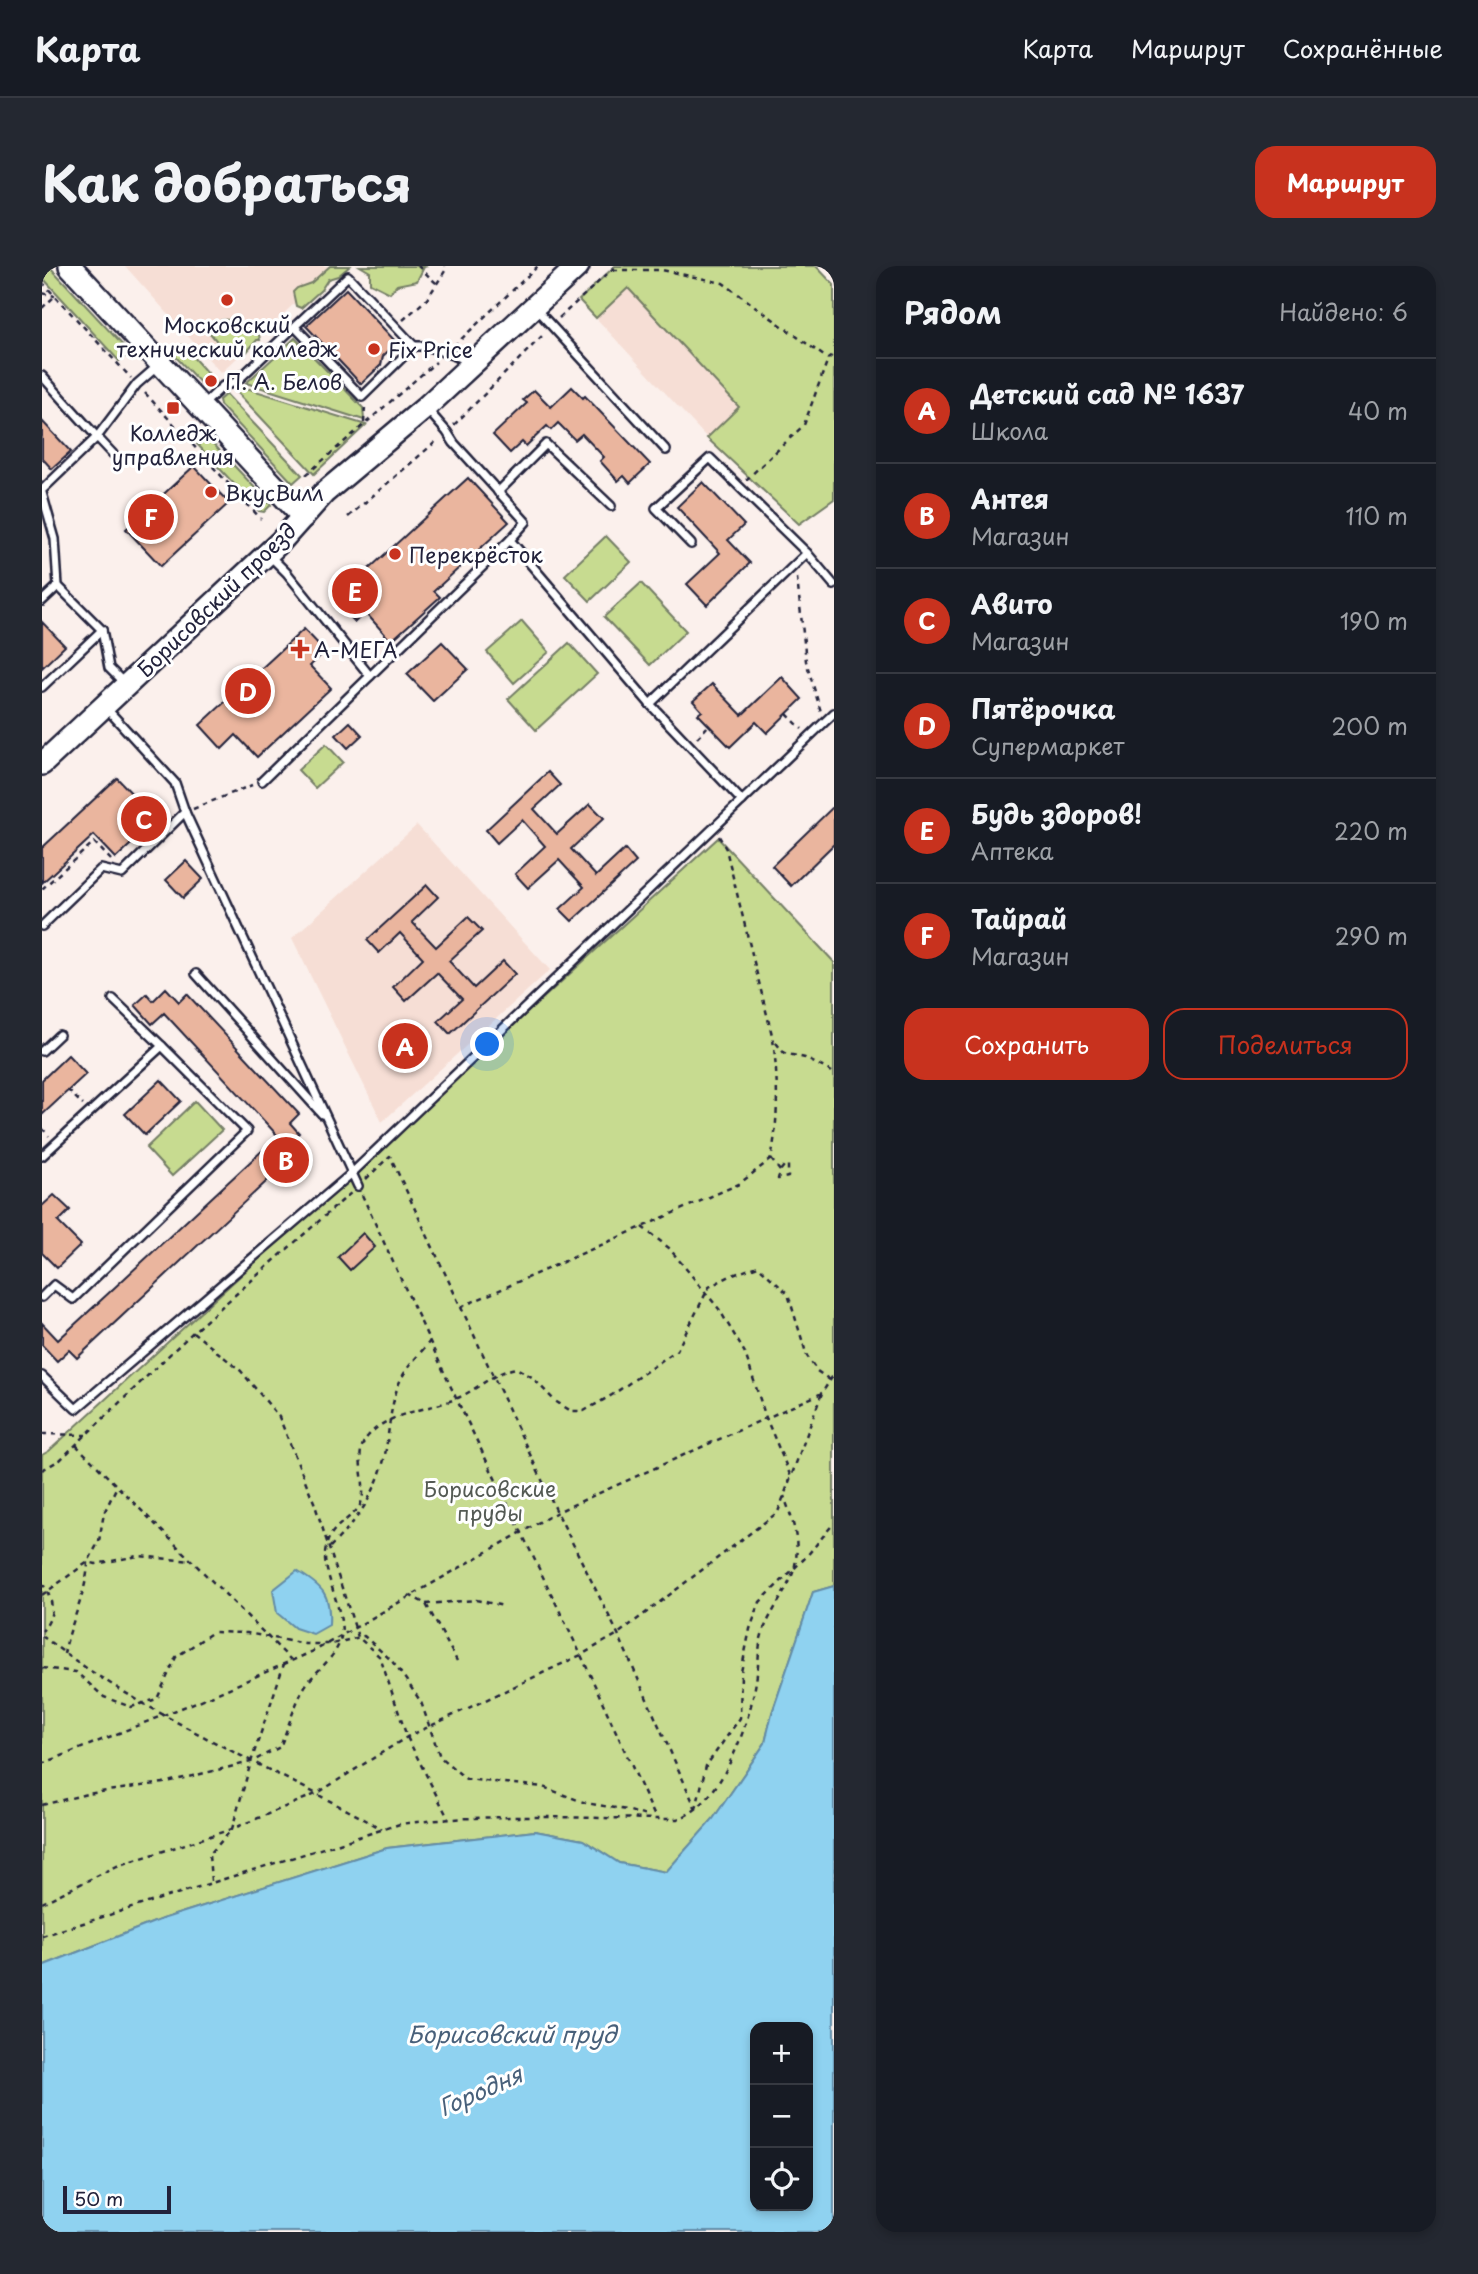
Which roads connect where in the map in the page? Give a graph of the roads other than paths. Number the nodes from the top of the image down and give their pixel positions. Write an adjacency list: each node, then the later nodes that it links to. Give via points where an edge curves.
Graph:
1 (70, 266): 6 (street)
2 (578, 266): 3 (street, Борисовский проезд)
3 (534, 307): 7 (street, Борисовский проезд); 12 (lane)
4 (295, 327): 5 (lane, via 362,397); 5 (lane, via 348,276); 9 (lane, via 236,382 223,386)
5 (414, 346): 7 (lane)
6 (160, 363): 9 (street); 11 (lane, via 137,384)
7 (474, 363): 10 (street, Борисовский проезд)
8 (42, 376): 11 (lane)
9 (201, 407): 17 (street)
10 (425, 408): 15 (lane); 17 (street, Борисовский проезд, via 324,493)
11 (97, 437): 13 (lane); 14 (lane)
12 (666, 450)
13 (113, 454)
14 (42, 491): 23 (lane, via 55,539)
15 (498, 492): 16 (lane, via 546,444); 18 (lane, via 526,522)
16 (611, 506)
17 (303, 517): 20 (street, Борисовский проезд)
18 (510, 540): 26 (lane); 29 (lane)
19 (691, 544): 21 (lane, via 656,509 709,458)
20 (268, 553): 26 (lane); 27 (street, Борисовский проезд)
21 (807, 553): 22 (lane); 29 (lane)
22 (834, 585)
23 (58, 586): 24 (lane); 25 (lane)
24 (42, 601)
25 (102, 630): 27 (lane, via 109,668); 28 (lane)
26 (370, 676): 33 (lane)
27 (126, 685): 30 (street, Борисовский проезд)
28 (42, 687)
29 (650, 704): 34 (lane)
30 (104, 706): 32 (street, Борисовский проезд); 35 (lane, via 175,783)
31 (834, 713): 34 (lane)
32 (42, 764)
33 (262, 781)
34 (742, 801): 44 (lane)
35 (185, 812): 36 (lane, via 122,874 101,869); 42 (lane)
36 (42, 926)
37 (196, 974): 42 (lane)
38 (113, 999): 40 (lane)
39 (59, 1035): 41 (lane)
40 (162, 1046): 43 (lane); 46 (lane, via 247,1131 73,1298 54,1285)
41 (42, 1051)
42 (327, 1120): 44 (lane)
43 (42, 1156)
44 (352, 1173): 45 (lane); 47 (lane, via 76,1409)
45 (358, 1186)
46 (42, 1297)
47 (42, 1376)

